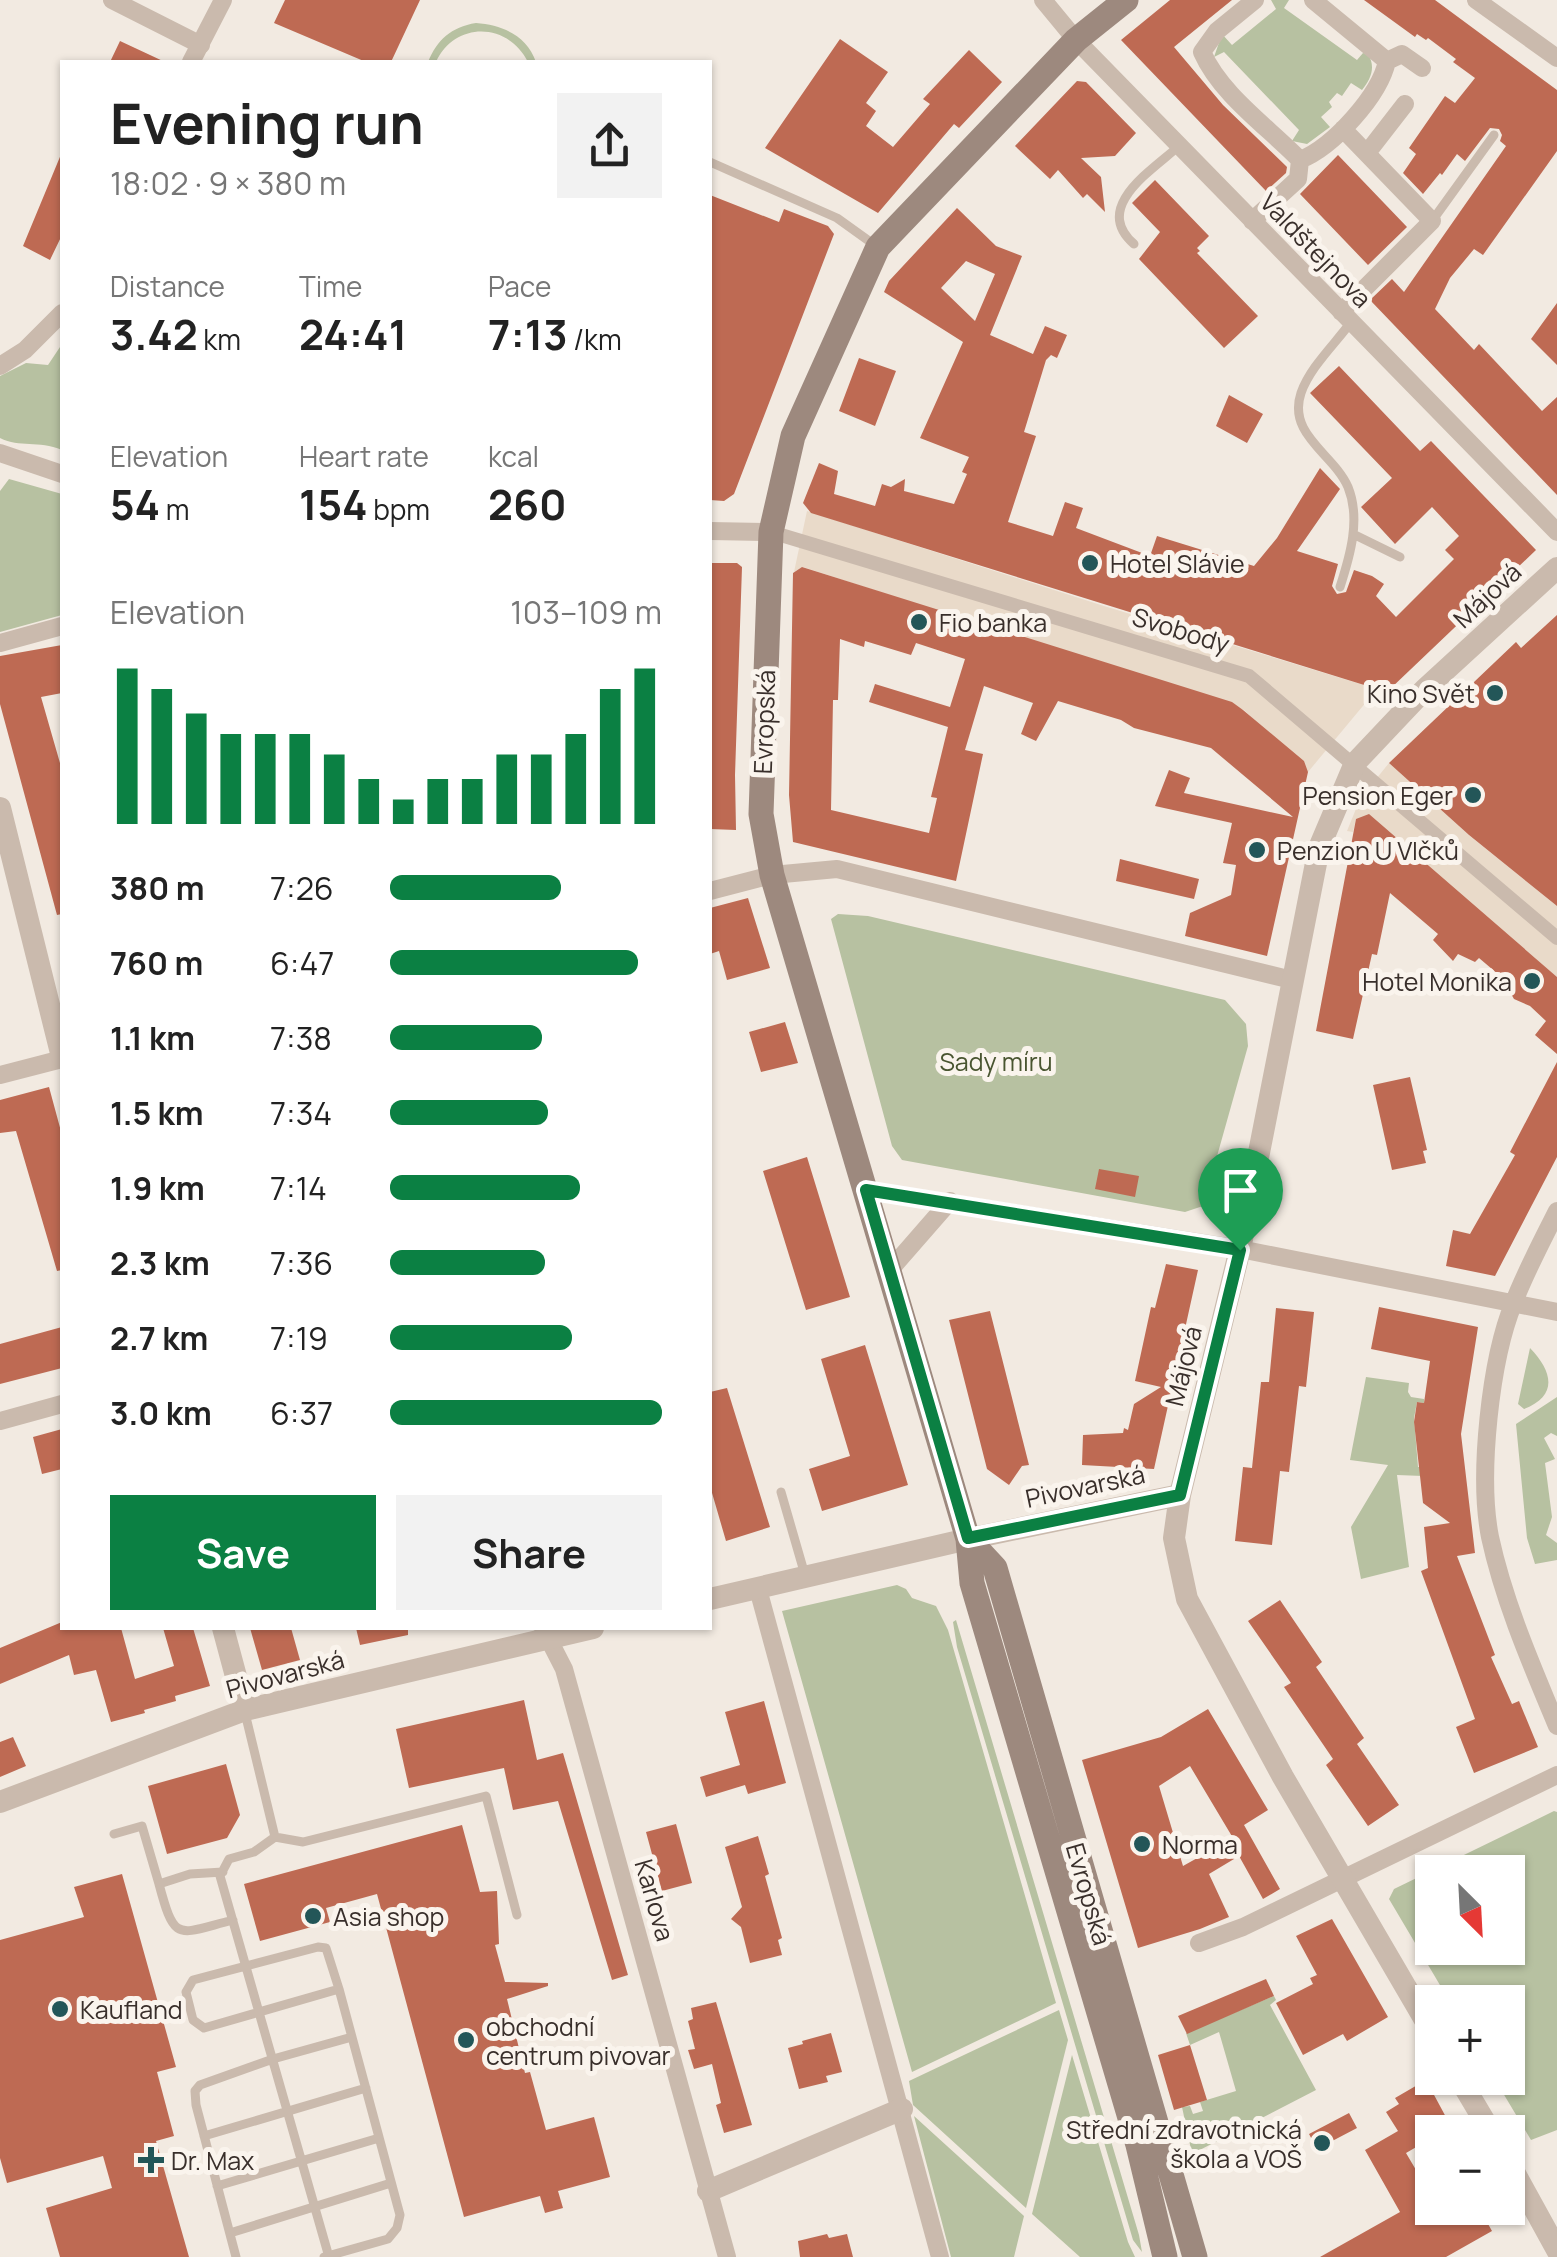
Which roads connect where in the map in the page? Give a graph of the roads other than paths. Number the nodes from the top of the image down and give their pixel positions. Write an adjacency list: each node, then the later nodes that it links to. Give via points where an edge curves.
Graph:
1 (112, 0): 9 (street)
2 (223, 0): 9 (street)
3 (1043, 0): 8 (street, Valdštejnova)
4 (1126, 0): 8 (main road, Evropská)
5 (1254, 0): 19 (street, via 1202,52 1244,106)
6 (1313, 0): 12 (street)
7 (1476, 0): 10 (street)
8 (1076, 40): 17 (street, Valdštejnova); 24 (main road, Evropská)
9 (201, 45): 11 (street)
10 (1557, 58)
11 (192, 60)
12 (1388, 62): 13 (street, via 1402,54); 15 (street, via 1384,78)
13 (1422, 68)
14 (1405, 104): 18 (street)
15 (1343, 130): 18 (street); 19 (street)
16 (1494, 135): 21 (lane)
17 (1179, 146): 22 (street, Valdštejnova); 23 (lane, via 1120,207 1117,222)
18 (1367, 154): 21 (street)
19 (1300, 160): 22 (street, via 1298,179)
20 (712, 163): 24 (lane, via 837,218)
21 (1432, 221): 26 (street)
22 (1252, 222): 26 (street, Valdštejnova)
23 (1134, 244)
24 (878, 248): 31 (main road, Evropská, via 793,436)
25 (60, 315): 27 (street)
26 (1346, 317): 32 (street, Valdštejnova); 33 (lane, via 1298,406 1303,430 1348,486)
27 (0, 366)
28 (0, 453): 29 (street)
29 (60, 473)
30 (712, 531): 31 (street, Svobody)
31 (770, 532): 39 (street, Svobody, via 1249,676); 41 (main road, Evropská, via 761,814)
32 (1557, 532)
33 (1353, 534): 34 (lane); 36 (lane)
34 (1400, 557)
35 (1557, 568): 39 (street, Májová, via 1425,689)
36 (1340, 587)
37 (60, 627): 38 (street)
38 (0, 643)
39 (1355, 764): 43 (street, Svobody); 44 (street, Májová, via 1318,848)
40 (0, 808): 45 (street)
41 (772, 875): 42 (street); 44 (street, via 837,868); 48 (main road, Evropská)
42 (712, 890)
43 (1557, 938)
44 (1292, 980): 51 (street, Májová)
45 (60, 1050)
46 (60, 1059): 47 (street)
47 (0, 1075)
48 (866, 1190): 49 (street); 52 (main road, Evropská)
49 (950, 1201): 51 (street); 52 (street)
50 (1557, 1211): 53 (street)
51 (1240, 1250): 53 (street); 58 (street, Májová)
52 (889, 1271): 59 (main road, Evropská)
53 (1512, 1305): 54 (street); 67 (street, via 1495,1371 1486,1482 1490,1534)
54 (1557, 1312)
55 (60, 1405): 56 (street)
56 (0, 1422)
57 (780, 1492): 60 (lane)
58 (1180, 1495): 59 (street, Pivovarská); 73 (street, Májová, via 1174,1538 1187,1598)
59 (968, 1538): 60 (street, Pivovarská); 101 (main road, Evropská, via 972,1583); 102 (main road, Evropská, via 995,1568)
60 (805, 1578): 61 (street, Pivovarská)
61 (758, 1589): 62 (street, Pivovarská); 85 (street)
62 (712, 1597)
63 (223, 1630): 66 (street)
64 (573, 1630): 65 (street, Pivovarská)
65 (544, 1633): 66 (street, Pivovarská); 92 (street, Karlova, via 564,1669)
66 (244, 1710): 69 (street, Pivovarská); 71 (lane)
67 (1557, 1726)
68 (1557, 1775): 73 (street)
69 (0, 1802)
70 (114, 1834): 74 (lane, via 142,1826)
71 (275, 1837): 72 (lane, via 228,1859); 75 (lane, via 303,1842 486,1796)
72 (222, 1872): 74 (lane); 76 (lane)
73 (1342, 1877): 77 (street); 80 (street, Májová)
74 (159, 1884): 76 (lane, via 167,1918 179,1929)
75 (517, 1915)
76 (233, 1920): 78 (lane)
77 (1199, 1943)
78 (247, 1967): 79 (lane, via 326,1948); 81 (lane); 81 (lane, via 193,1980 186,1992 193,2020 204,2028)
79 (339, 1989): 81 (lane); 82 (lane)
80 (1415, 2003)
81 (259, 2012): 83 (lane)
82 (352, 2037): 83 (lane); 84 (lane)
83 (273, 2059): 86 (lane); 87 (lane, via 200,2085 194,2097)
84 (366, 2088): 86 (lane); 88 (lane)
85 (902, 2109): 92 (street); 100 (street)
86 (288, 2110): 87 (lane); 89 (lane)
87 (204, 2136): 91 (lane)
88 (379, 2138): 89 (lane); 90 (lane)
89 (302, 2160): 91 (lane); 94 (lane)
90 (391, 2184): 94 (lane); 97 (lane, via 400,2216 388,2239)
91 (217, 2186): 95 (lane)
92 (708, 2191): 99 (street, Karlova)
93 (1525, 2192): 96 (street)
94 (315, 2206): 95 (lane); 97 (lane)
95 (230, 2233): 98 (lane)
96 (1557, 2250)
97 (327, 2256)
98 (236, 2257)
99 (726, 2257)
100 (940, 2257)
101 (1165, 2257)
102 (1194, 2257)

